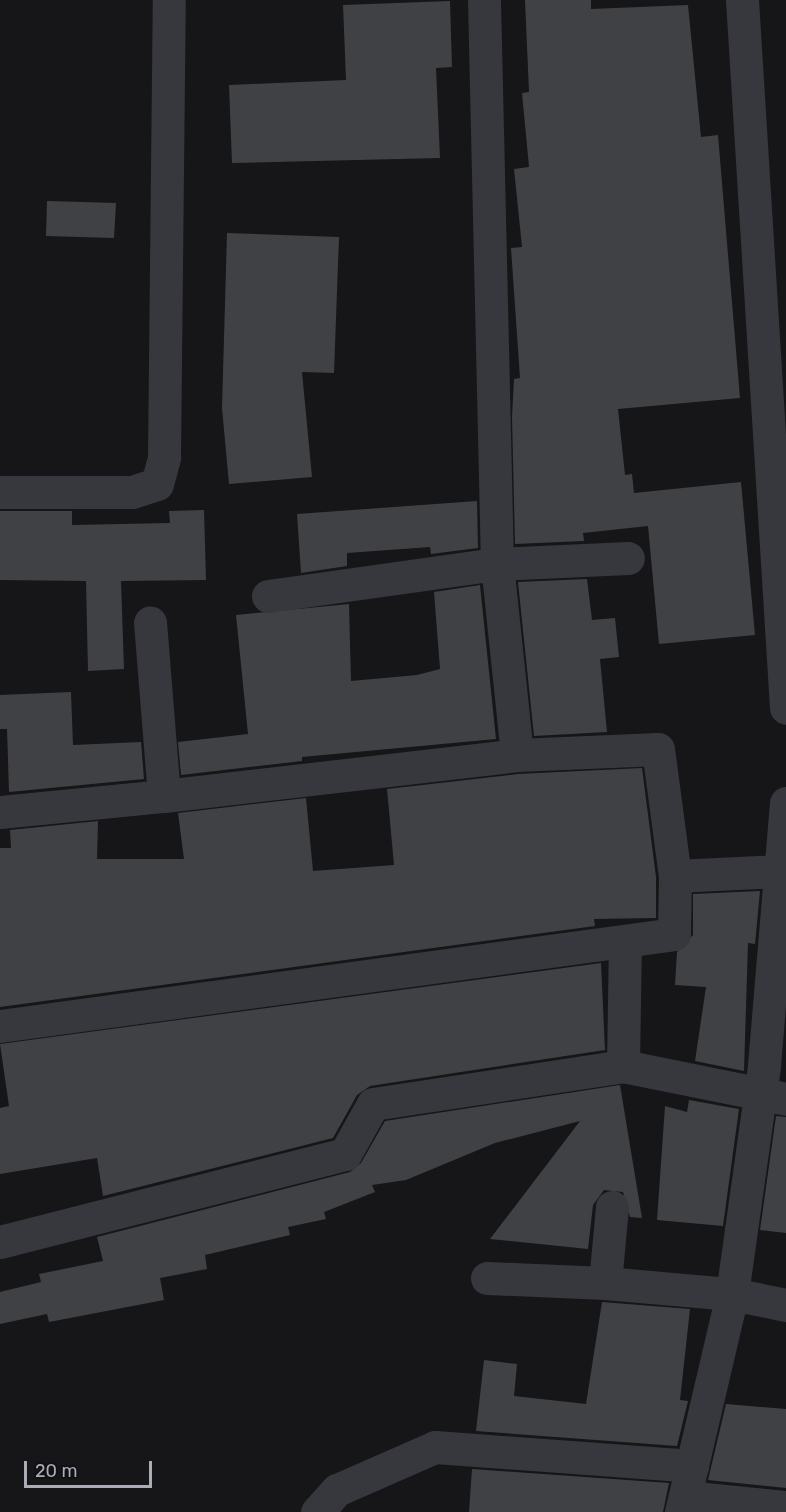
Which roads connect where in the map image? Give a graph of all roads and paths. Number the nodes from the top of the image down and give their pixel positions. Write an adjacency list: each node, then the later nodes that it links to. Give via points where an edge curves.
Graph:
1 (169, 0): 4 (street, via 164,457 157,484 132,492)
2 (484, 0): 7 (street)
3 (742, 0): 5 (street)
4 (0, 492)
5 (780, 529): 10 (street)
6 (628, 558): 7 (street)
7 (497, 564): 8 (street); 11 (street)
8 (268, 596)
9 (150, 623): 12 (street)
10 (786, 708)
11 (517, 754): 12 (street); 15 (street, via 658,749)
12 (164, 796): 14 (street)
13 (786, 803): 16 (street)
14 (0, 812)
15 (675, 876): 16 (street); 17 (street, via 674,934)
16 (781, 890): 20 (street)
17 (625, 943): 18 (street); 19 (street)
18 (0, 1026)
19 (623, 1066): 20 (street); 22 (street, via 373,1104 345,1154)
20 (772, 1097): 25 (street)
21 (612, 1206): 24 (street)
22 (0, 1242)
23 (487, 1278): 24 (street)
24 (605, 1283): 25 (street)
25 (732, 1294): 26 (street); 27 (street)
26 (786, 1305)
27 (686, 1492): 28 (street); 29 (street, via 435,1447 337,1490)
28 (786, 1506)
29 (317, 1512)

